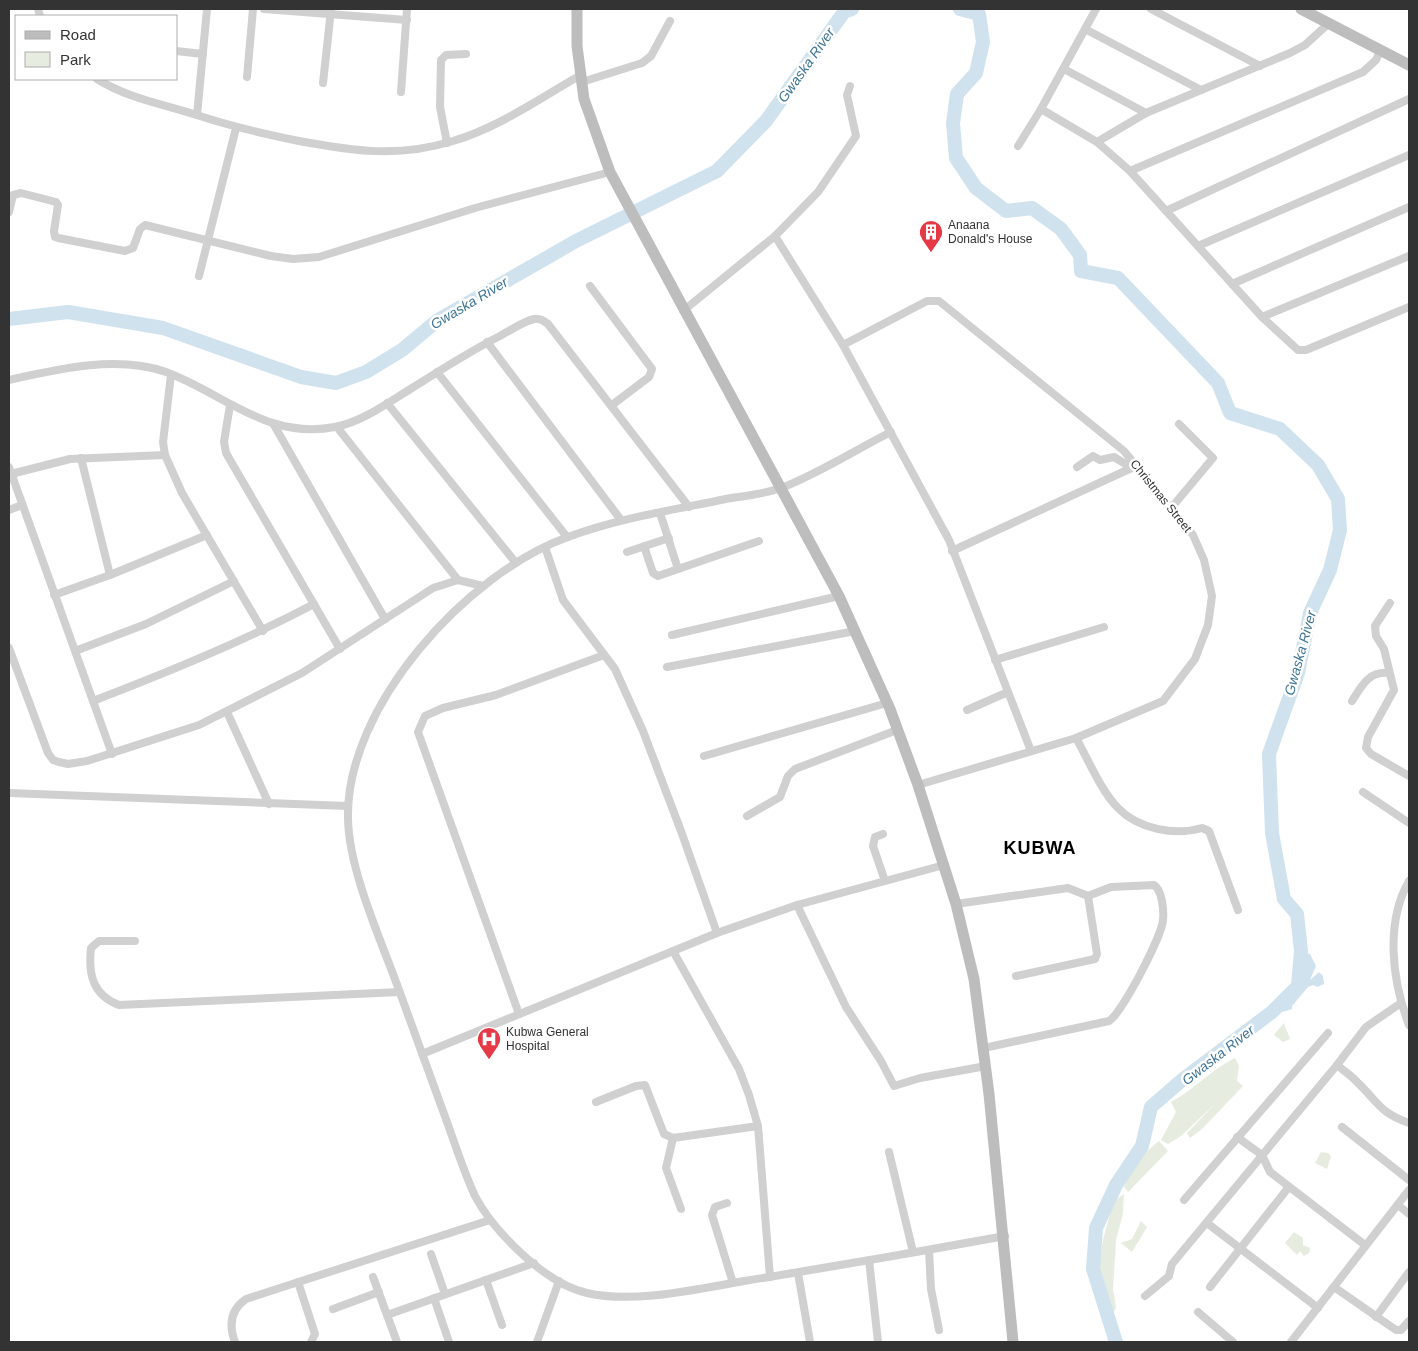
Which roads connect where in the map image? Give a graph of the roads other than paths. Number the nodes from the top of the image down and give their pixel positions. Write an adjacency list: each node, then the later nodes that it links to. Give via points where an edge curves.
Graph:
1 (207, 9): 16 (street)
2 (253, 9): 21 (street)
3 (264, 9): 9 (street)
4 (407, 9): 10 (street)
5 (577, 9): 22 (main road)
6 (1096, 9): 13 (street)
7 (1151, 9): 19 (street)
8 (1303, 9): 12 (main road)
9 (331, 11): 10 (street); 24 (street)
10 (407, 20): 27 (street)
11 (670, 21): 22 (street, via 651,56 642,63)
12 (1328, 24): 15 (main road); 19 (street, via 1305,45)
13 (1086, 29): 20 (street); 26 (street)
14 (178, 51): 16 (street)
15 (1380, 51): 18 (main road); 37 (street, via 1376,60 1363,72)
16 (203, 54): 31 (street)
17 (466, 54): 34 (street, via 446,54 441,60 440,107)
18 (1409, 65)
19 (1260, 66): 26 (street)
20 (1064, 69): 29 (street); 30 (street)
21 (247, 77)
22 (581, 78): 34 (street, via 490,126); 38 (main road, via 591,123)
23 (99, 80): 31 (street, via 130,96)
24 (323, 83)
25 (850, 86): 42 (street, via 847,95 856,136 818,192)
26 (1201, 90): 30 (street)
27 (401, 92)
28 (1409, 99): 40 (street)
29 (1041, 110): 33 (street); 35 (street)
30 (1146, 114): 33 (street)
31 (197, 115): 32 (street)
32 (236, 128): 34 (street, via 356,152 406,151); 43 (street)
33 (1096, 142): 37 (street)
34 (447, 143)
35 (1018, 146)
36 (1409, 155): 44 (street)
37 (1130, 171): 40 (street)
38 (610, 172): 43 (street, via 475,208 319,257 293,259 271,256); 50 (main road)
39 (1409, 207): 47 (street)
40 (1166, 211): 44 (street)
41 (9, 212): 43 (street, via 13,195 17,193 54,200 58,205 55,237 125,251 133,248 140,229 145,225)
42 (776, 236): 50 (street); 53 (street)
43 (208, 240): 46 (street)
44 (1198, 246): 47 (street)
45 (1409, 256): 51 (street)
46 (199, 276)
47 (1232, 284): 51 (street)
48 (590, 286): 59 (street, via 652,369 649,377)
49 (1409, 307): 51 (street, via 1302,351 1293,347)
50 (683, 311): 69 (main road)
51 (1262, 317)
52 (487, 342): 54 (street); 59 (street, via 529,321 543,320); 75 (street)
53 (844, 345): 63 (street); 67 (street, Christmas Street, via 927,302 939,301 1109,437)
54 (437, 372): 57 (street); 77 (street)
55 (171, 375): 56 (street, via 115,364 90,365); 58 (street); 64 (street, via 163,442)
56 (9, 380)
57 (387, 403): 62 (street); 84 (street)
58 (230, 404): 61 (street); 93 (street, via 224,442 226,453)
59 (612, 405): 72 (street)
60 (1178, 424): 71 (street, via 1213,458)
61 (274, 425): 62 (street, via 307,431); 94 (street)
62 (337, 427): 87 (street)
63 (891, 432): 69 (street); 82 (street)
64 (165, 455): 65 (street); 76 (street, via 171,472)
65 (81, 458): 68 (street); 86 (street)
66 (1077, 467): 67 (street, via 1093,456 1100,460 1114,457)
67 (1135, 467): 71 (street, Christmas Street); 82 (street)
68 (10, 471): 70 (street)
69 (780, 488): 72 (street); 91 (main road)
70 (22, 505): 73 (street); 90 (street)
71 (1172, 506): 113 (street, Christmas Street, via 1199,546 1210,581 1211,611 1204,639 1189,669 1163,700)
72 (689, 507): 74 (street)
73 (9, 510)
74 (660, 513): 75 (street); 78 (street)
75 (620, 520): 77 (street)
76 (207, 535): 86 (street); 88 (street)
77 (567, 537): 81 (street)
78 (669, 538): 80 (street); 85 (street)
79 (760, 541): 85 (street)
80 (644, 546): 83 (street); 85 (street, via 653,573 658,576)
81 (545, 547): 84 (street); 102 (street, via 563,600)
82 (952, 551): 103 (street)
83 (627, 552)
84 (516, 562): 89 (street)
85 (678, 569)
86 (110, 575): 90 (street)
87 (458, 580): 89 (street); 94 (street, via 433,588)
88 (234, 581): 96 (street); 101 (street, via 146,624)
89 (482, 586): 122 (street, via 440,628 392,686 358,751)
90 (54, 595): 101 (street)
91 (838, 596): 97 (main road); 98 (street)
92 (1390, 603): 105 (street, via 1376,626 1376,636 1384,649)
93 (314, 604): 96 (street); 100 (street)
94 (385, 619): 100 (street)
95 (1104, 627): 103 (street)
96 (263, 631): 107 (street)
97 (856, 631): 104 (street); 109 (main road)
98 (672, 634)
99 (9, 648): 115 (street, via 53,760 68,764)
100 (340, 649): 111 (street)
101 (75, 651): 107 (street)
102 (604, 655): 133 (street, via 615,669 643,731); 139 (street, via 496,695 443,708 425,716 418,732)
103 (995, 660): 106 (street)
104 (667, 667)
105 (1389, 673): 108 (street, via 1379,672 1372,676 1363,683); 117 (street, via 1394,690 1368,738 1366,748)
106 (1008, 692): 110 (street); 114 (street)
107 (93, 701): 115 (street)
108 (1352, 701)
109 (887, 704): 112 (main road); 116 (street)
110 (967, 710)
111 (227, 712): 115 (street, via 199,725); 121 (street)
112 (897, 730): 118 (main road); 123 (street, via 795,769 788,776 780,797)
113 (1076, 738): 114 (street, Christmas Street); 132 (street, via 1112,801 1127,815 1140,823 1159,828 1188,832 1202,828 1209,831)
114 (1031, 751): 118 (street, Christmas Street)
115 (112, 754)
116 (704, 756)
117 (1409, 776)
118 (918, 785): 126 (main road)
119 (1363, 792): 124 (street)
120 (9, 794): 121 (street)
121 (269, 804): 122 (street)
122 (348, 806): 137 (street, via 351,846 362,887)
123 (747, 816)
124 (1409, 823)
125 (883, 834): 127 (street, via 875,838 873,846)
126 (944, 866): 127 (street); 130 (main road)
127 (885, 881): 131 (street)
128 (1409, 882): 138 (street, via 1402,894 1394,942)
129 (1088, 896): 130 (street, via 1068,888); 136 (street, via 1095,959); 142 (street, via 1111,887 1154,885 1160,892 1162,924 1129,997 1109,1021)
130 (956, 904): 142 (main road, via 969,952)
131 (798, 905): 133 (street); 145 (street, via 846,1007 892,1084 898,1087 920,1078)
132 (1238, 910)
133 (717, 934): 135 (street)
134 (135, 941): 137 (street, via 99,941 91,948 97,991 119,1005)
135 (673, 951): 139 (street); 148 (street, via 739,1069)
136 (1016, 976)
137 (400, 992): 143 (street)
138 (1401, 1003): 140 (street); 144 (street, via 1366,1027)
139 (518, 1014): 143 (street)
140 (1409, 1025)
141 (1328, 1033): 150 (street)
142 (984, 1048): 145 (main road)
143 (422, 1054): 162 (street, via 471,1186)
144 (1337, 1065): 147 (street, via 1382,1110); 153 (street)
145 (986, 1066): 164 (main road)
146 (596, 1102): 151 (street, via 645,1085 664,1134)
147 (1409, 1123)
148 (758, 1126): 151 (street); 175 (street)
149 (1342, 1127): 154 (street)
150 (1237, 1137): 153 (street); 157 (street)
151 (673, 1138): 160 (street, via 666,1168)
152 (889, 1152): 168 (street)
153 (1262, 1155): 155 (street, via 1270,1172); 163 (street)
154 (1409, 1180)
155 (1288, 1188): 165 (street); 166 (street)
156 (1409, 1190): 159 (street)
157 (1184, 1200)
158 (727, 1203): 179 (street, via 715,1207 712,1216)
159 (1398, 1205): 161 (street); 165 (street)
160 (681, 1208)
161 (1409, 1214)
162 (490, 1220): 171 (street); 178 (street)
163 (1207, 1222): 166 (street); 184 (street, via 1172,1264 1169,1276)
164 (1005, 1236): 167 (street); 202 (main road)
165 (1365, 1245): 181 (street)
166 (1239, 1248): 180 (street); 187 (street)
167 (929, 1250): 168 (street); 193 (street, via 931,1289)
168 (913, 1252): 170 (street)
169 (431, 1254): 183 (street)
170 (869, 1260): 173 (street); 201 (street)
171 (534, 1263): 176 (street); 177 (street)
172 (1409, 1272): 190 (street)
173 (798, 1273): 175 (street); 200 (street)
174 (373, 1277): 182 (street)
175 (770, 1277): 179 (street)
176 (486, 1280): 183 (street); 192 (street)
177 (559, 1281): 179 (street, via 581,1292 606,1296 656,1294); 199 (street)
178 (298, 1282): 195 (street, via 241,1303 231,1324); 196 (street, via 315,1334)
179 (732, 1283)
180 (1210, 1286)
181 (1334, 1287): 187 (street); 190 (street)
182 (378, 1292): 186 (street); 189 (street)
183 (444, 1294): 185 (street)
184 (1145, 1296)
185 (434, 1298): 189 (street); 198 (street)
186 (334, 1308)
187 (1318, 1308): 204 (street)
188 (1198, 1312): 203 (street)
189 (387, 1315): 194 (street)
190 (1376, 1316): 191 (street, via 1398,1330)
191 (1409, 1321)
192 (502, 1325)
193 (939, 1330)
194 (397, 1341): 197 (street)
195 (235, 1342)
196 (311, 1342)
197 (388, 1342)
198 (449, 1342)
199 (537, 1342)
200 (810, 1342)
201 (878, 1342)
202 (1013, 1342)
203 (1234, 1342)
204 (1291, 1342)

